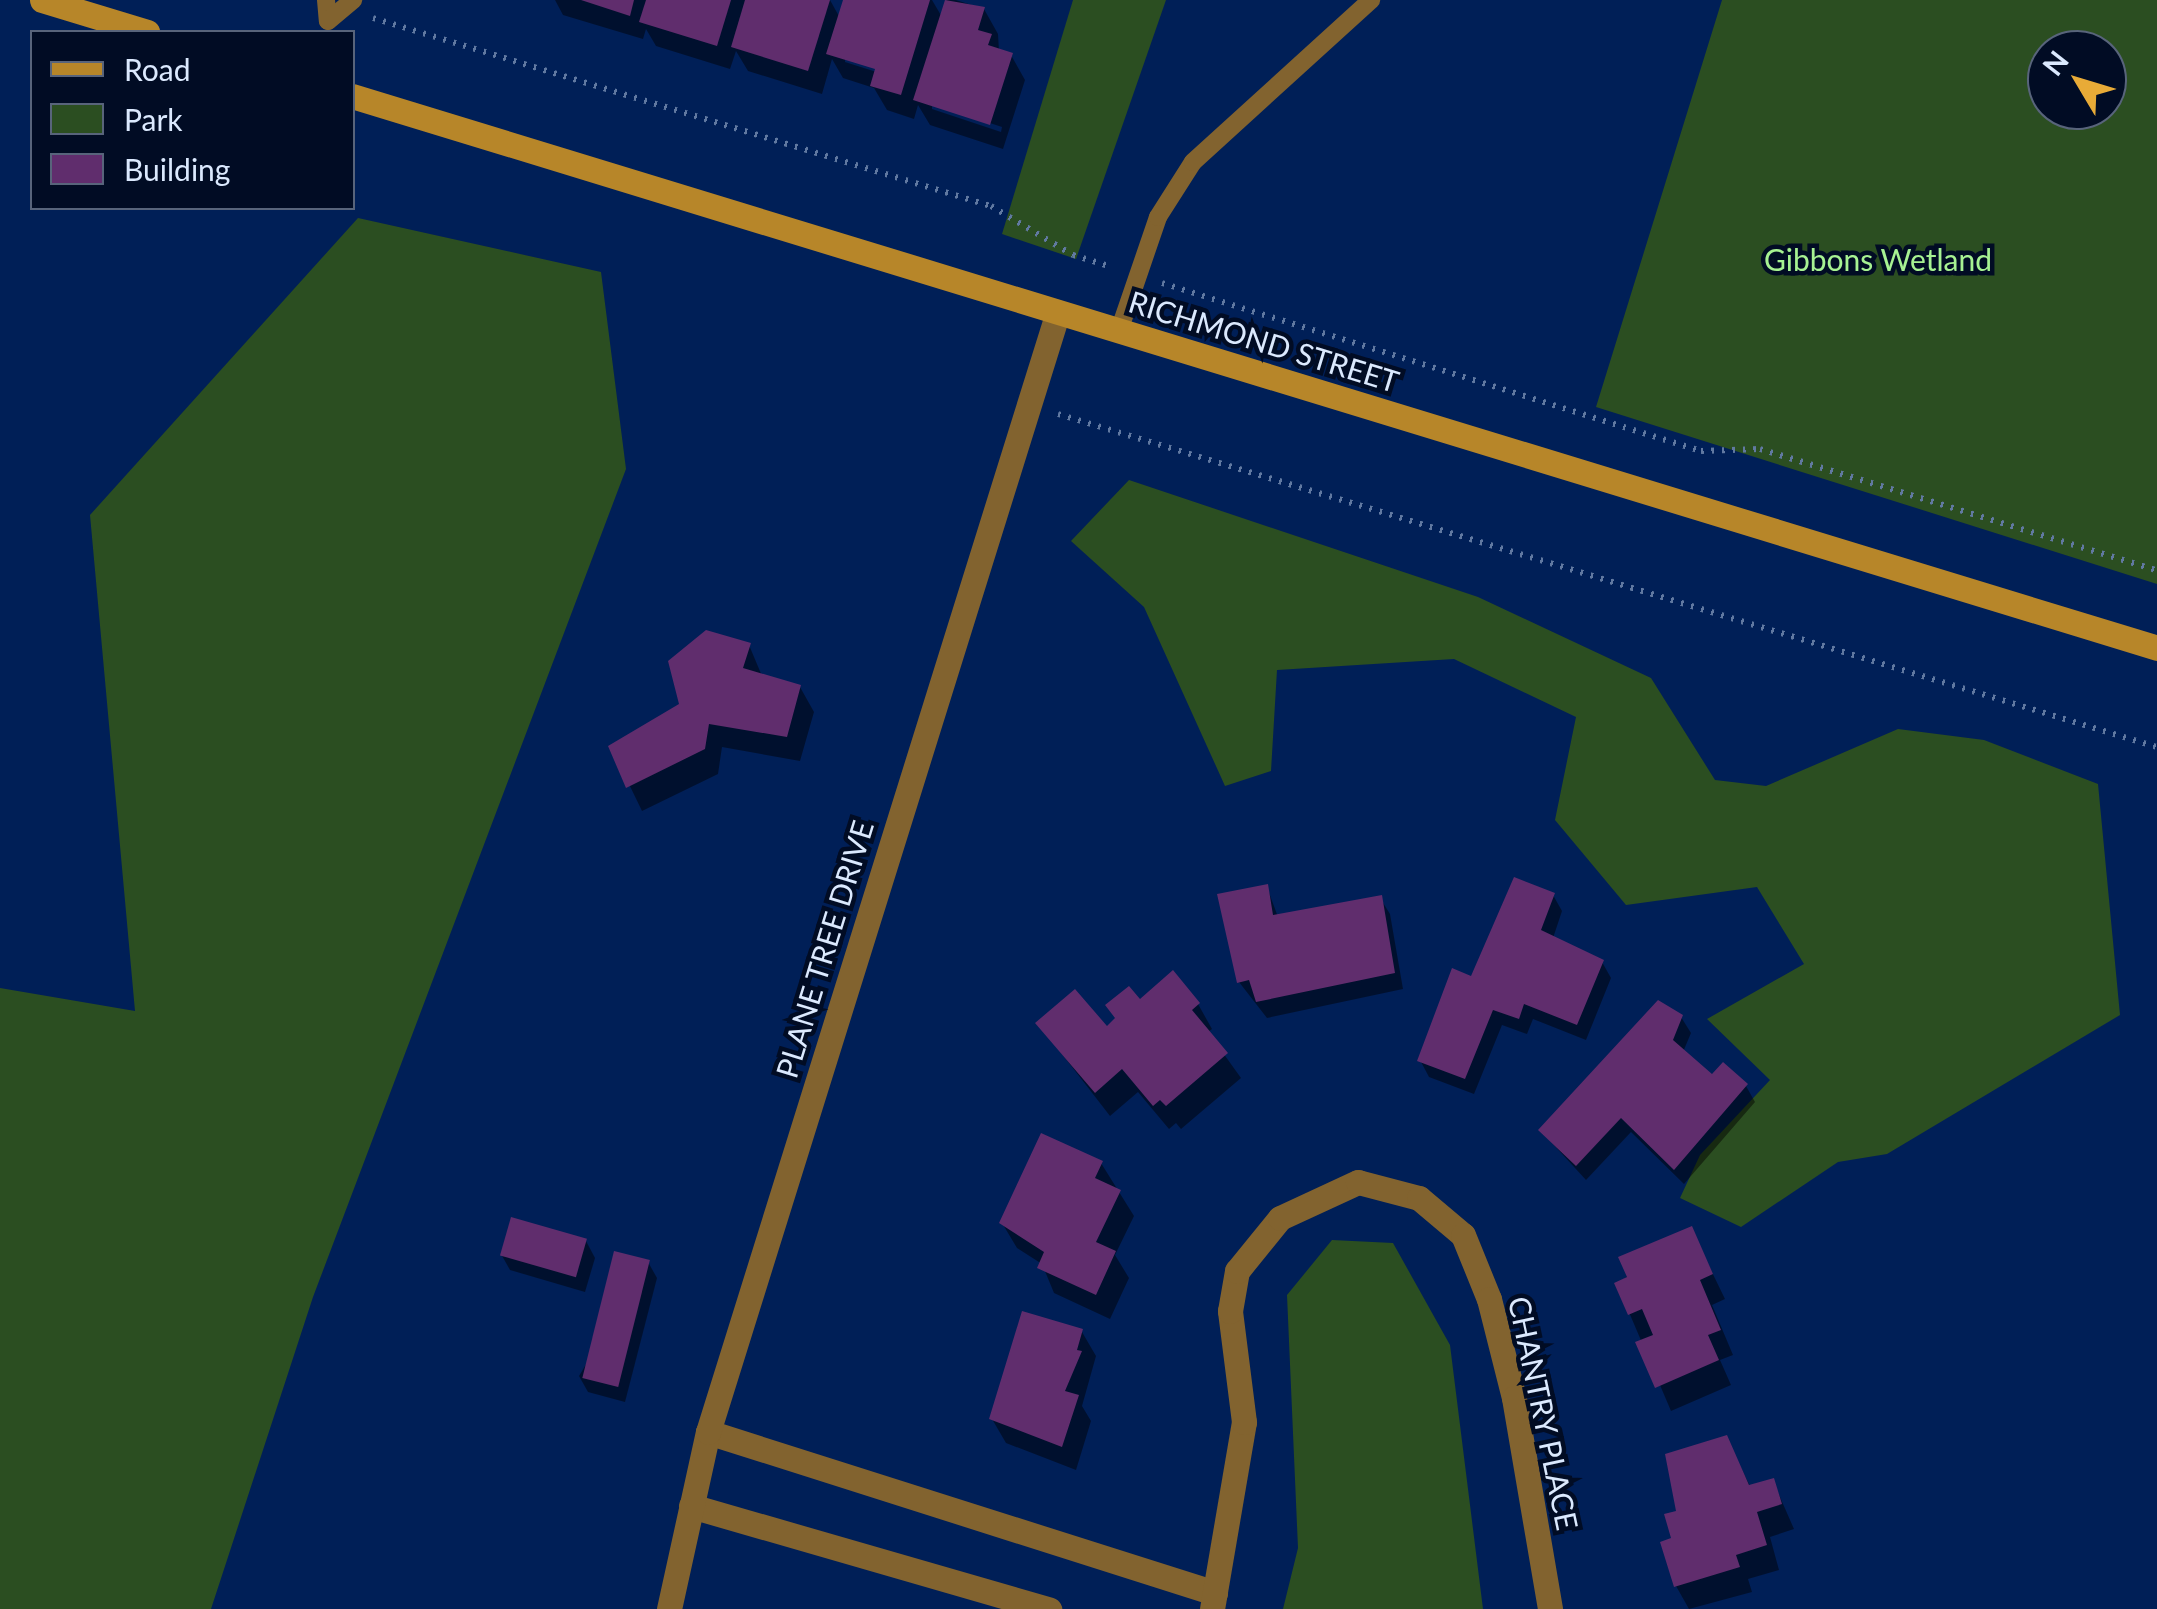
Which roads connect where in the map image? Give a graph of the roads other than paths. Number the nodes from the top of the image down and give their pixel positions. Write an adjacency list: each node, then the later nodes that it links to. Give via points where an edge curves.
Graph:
1 (42, 0): 3 (main road)
2 (1372, 0): 6 (lane, via 1193,162 1158,216)
3 (140, 30)
4 (355, 97): 5 (main road, RICHMOND STREET)
5 (1058, 312): 6 (main road, RICHMOND STREET); 8 (street, PLANE TREE DRIVE)
6 (1118, 331): 7 (main road, RICHMOND STREET)
7 (2157, 648)
8 (708, 1432): 9 (street, PLANE TREE DRIVE); 10 (street, CHANTRY PLACE)
9 (691, 1506): 11 (street, PLANE TREE DRIVE); 12 (street)
10 (1213, 1601): 13 (street, CHANTRY PLACE, via 1244,1422 1230,1311 1237,1271 1280,1218 1358,1182 1419,1198 1463,1234 1514,1398)
11 (670, 1609)
12 (1049, 1609)
13 (1550, 1609)

